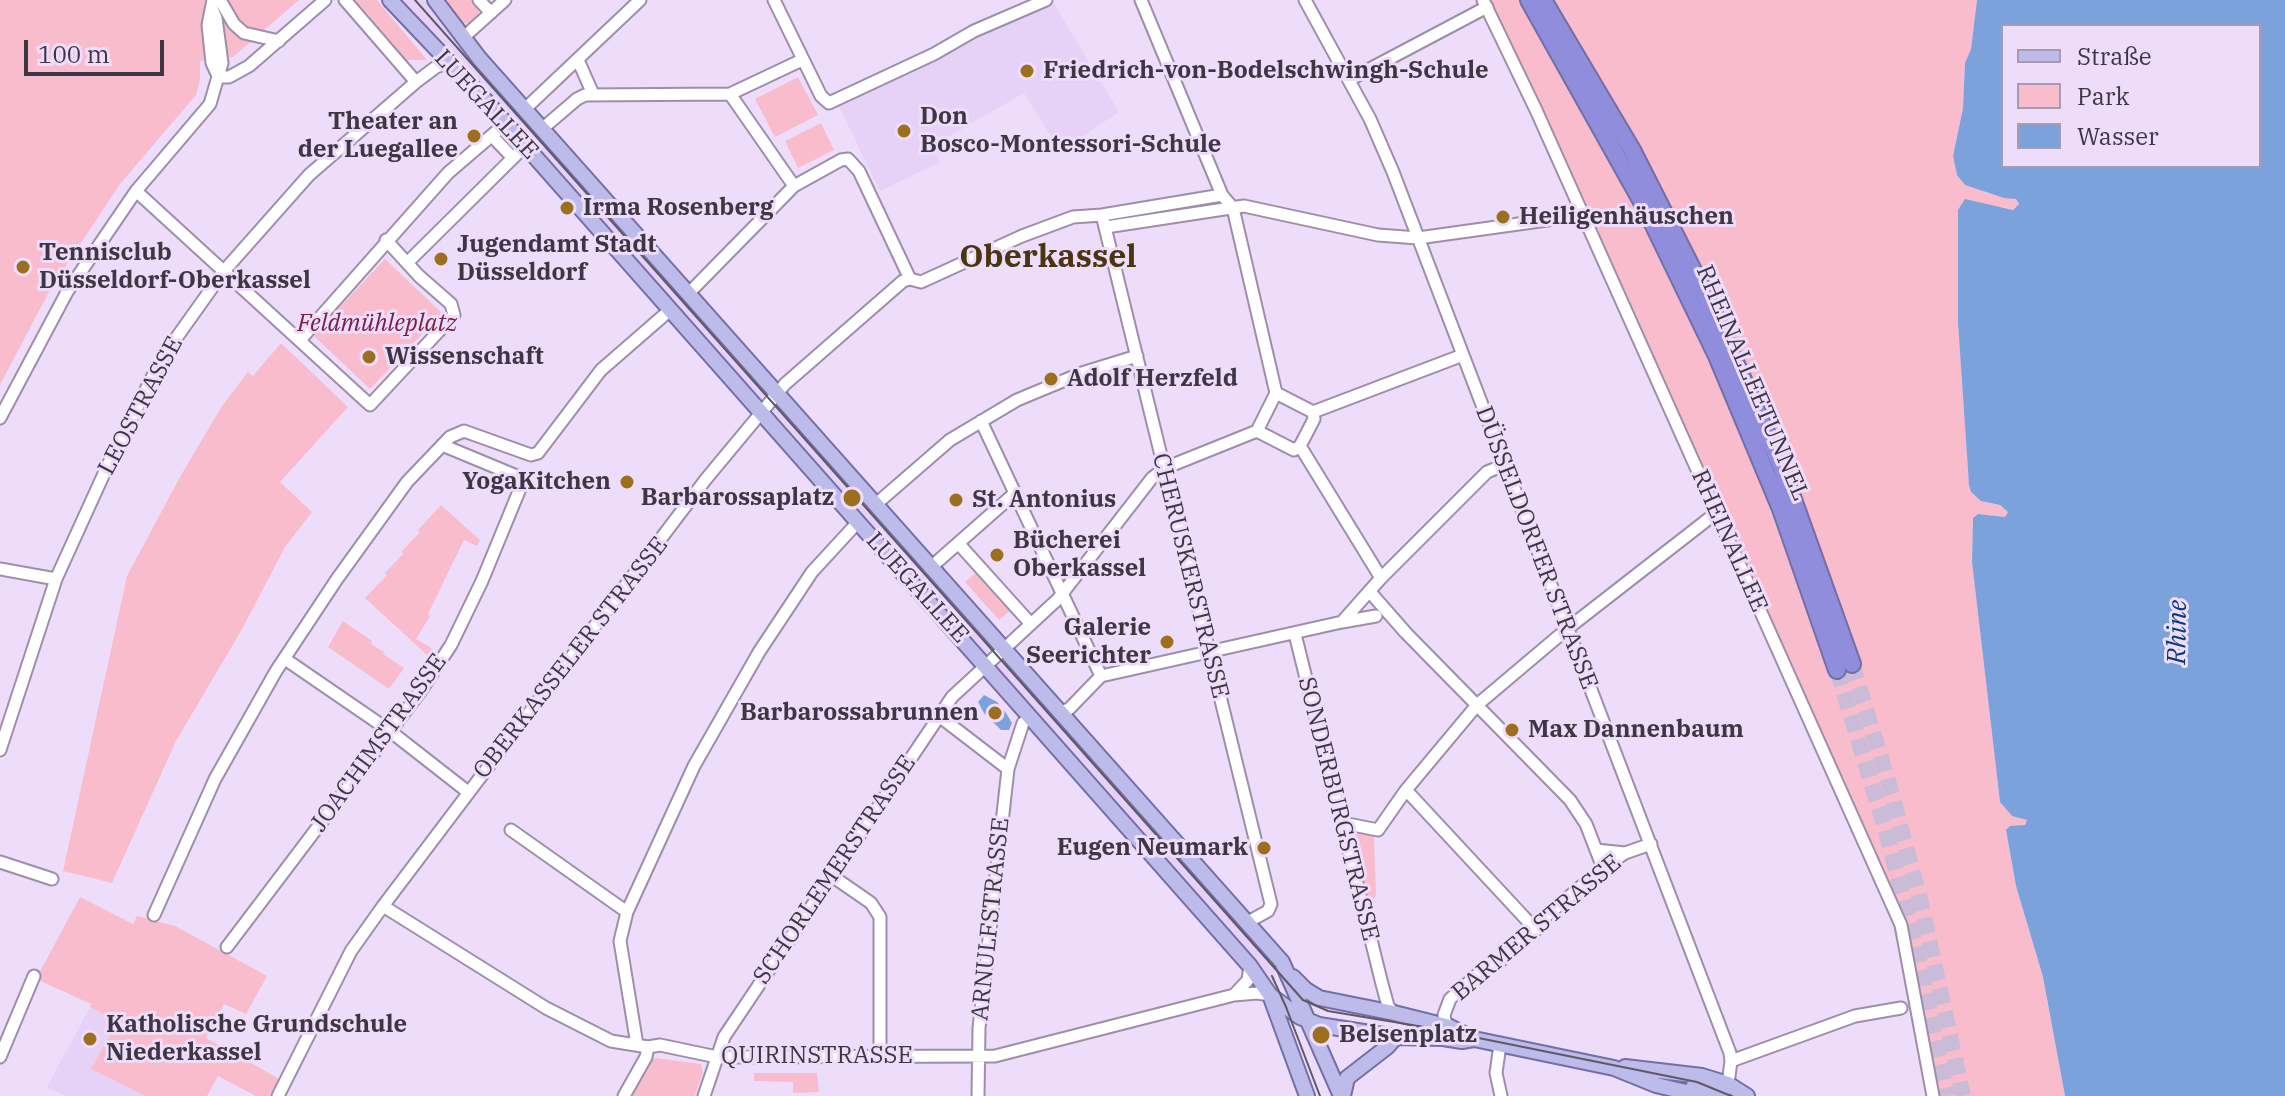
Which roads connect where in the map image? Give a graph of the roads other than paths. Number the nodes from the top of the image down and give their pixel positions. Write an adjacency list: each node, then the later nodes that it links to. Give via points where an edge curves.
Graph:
1 (325, 0): 18 (street)
2 (345, 0): 24 (street)
3 (390, 0): 21 (main road, LUEGALLEE)
4 (435, 0): 17 (main road, LUEGALLEE)
5 (479, 0): 16 (street)
6 (505, 0): 16 (street)
7 (640, 0): 19 (street)
8 (774, 0): 20 (street)
9 (1046, 0): 20 (street, via 829,103)
10 (1141, 0): 35 (street)
11 (1305, 0): 23 (street, DÜSSELDORFER STRASSE)
12 (1529, 0): 13 (highway, RHEINALLEETUNNEL, via 1632,182 1711,343 1844,667 1790,489 1725,336 1650,183)
13 (1543, 0)
14 (215, 3): 18 (street, via 244,33); 22 (street, via 222,63)
15 (1485, 3): 23 (street); 37 (street, RHEINALLEE)
16 (491, 13): 17 (street)
17 (465, 36): 27 (main road, LUEGALLEE)
18 (279, 41): 22 (street, via 236,74)
19 (578, 60): 25 (street); 27 (street)
20 (802, 60): 26 (street)
21 (449, 62): 24 (street, LEOSTRASSE); 28 (main road, LUEGALLEE)
22 (218, 77): 34 (street, via 206,110)
23 (1349, 80): 39 (street, DÜSSELDORFER STRASSE, via 1381,142)
24 (416, 82): 42 (street, LEOSTRASSE, via 309,175)
25 (593, 94): 26 (street); 29 (street, via 577,99)
26 (730, 94): 33 (street)
27 (525, 109): 29 (main road, LUEGALLEE)
28 (505, 124): 30 (street); 31 (main road, LUEGALLEE)
29 (542, 129): 44 (main road, LUEGALLEE)
30 (492, 136): 32 (street); 40 (street, via 448,173)
31 (525, 146): 32 (street); 45 (main road, LUEGALLEE)
32 (513, 158): 41 (street)
33 (794, 186): 43 (street, via 848,159 859,171); 44 (street)
34 (136, 191): 42 (street); 53 (street, via 67,292)
35 (1222, 195): 36 (street); 38 (street, OBERKASSELER STRASSE)
36 (1233, 208): 38 (street, OBERKASSELER STRASSE, via 1129,223); 39 (street, OBERKASSELER STRASSE, via 1267,209 1378,235); 50 (street)
37 (1583, 215): 39 (street, OBERKASSELER STRASSE); 62 (street, RHEINALLEE)
38 (1104, 221): 43 (street, OBERKASSELER STRASSE, via 1073,217 921,282); 48 (street, CHERUSKERSTRASSE)
39 (1418, 238): 47 (street, DÜSSELDORFER STRASSE)
40 (386, 240): 41 (street); 46 (street)
41 (408, 262): 46 (street, via 451,304 454,315 370,405)
42 (224, 271): 46 (street); 68 (street, LEOSTRASSE, via 162,358)
43 (910, 279): 49 (street, OBERKASSELER STRASSE, via 885,295)
44 (688, 294): 49 (main road, LUEGALLEE)
45 (670, 310): 52 (main road, LUEGALLEE); 56 (street, via 601,370 538,453 531,455 470,431 459,432)
46 (300, 340)
47 (1463, 355): 51 (street); 58 (street, DÜSSELDORFER STRASSE)
48 (1137, 356): 54 (street, via 1048,385); 59 (street, CHERUSKERSTRASSE)
49 (776, 393): 52 (street, OBERKASSELER STRASSE); 61 (main road, LUEGALLEE)
50 (1276, 393): 51 (street); 55 (street)
51 (1313, 412): 57 (street)
52 (762, 414): 63 (main road, LUEGALLEE); 90 (street, OBERKASSELER STRASSE, via 706,479)
53 (0, 418)
54 (981, 421): 60 (street); 61 (street, via 950,440)
55 (1257, 431): 57 (street, via 1294,450); 59 (street)
56 (442, 445): 78 (street, via 407,482); 84 (street, JOACHIMSTRASSE, via 524,479 465,619)
57 (1300, 446): 67 (street)
58 (1504, 465): 67 (street, via 1487,472); 74 (street, DÜSSELDORFER STRASSE)
59 (1165, 468): 70 (street, SCHORLEMERSTRASSE); 76 (street, CHERUSKERSTRASSE)
60 (1014, 494): 64 (street); 70 (street)
61 (875, 505): 65 (main road, LUEGALLEE)
62 (1716, 513): 74 (street); 138 (street, RHEINALLEE, via 1901,925)
63 (858, 522): 77 (main road, LUEGALLEE); 101 (street, via 812,572 759,652 694,766)
64 (958, 543): 65 (street); 73 (street)
65 (930, 568): 77 (main road, LUEGALLEE)
66 (0, 569): 68 (street)
67 (1381, 578): 69 (street)
68 (56, 579): 87 (street, LEOSTRASSE)
69 (1370, 592): 72 (street); 80 (street)
70 (1063, 593): 73 (street, SCHORLEMERSTRASSE); 79 (street)
71 (1376, 616): 72 (street)
72 (1342, 622): 75 (street)
73 (1030, 623): 77 (street, SCHORLEMERSTRASSE)
74 (1567, 629): 80 (street); 93 (street, DÜSSELDORFER STRASSE)
75 (1295, 634): 76 (street); 91 (street, SONDERBURGSTRASSE)
76 (1208, 651): 79 (street); 103 (street, CHERUSKERSTRASSE, via 1271,904)
77 (993, 657): 81 (main road, LUEGALLEE); 82 (street, SCHORLEMERSTRASSE); 83 (main road, LUEGALLEE)
78 (285, 659): 84 (street); 102 (street, via 215,779)
79 (1101, 676): 81 (street, via 1069,709)
80 (1477, 705): 89 (street); 94 (street, via 1580,812)
81 (1059, 712): 103 (main road, LUEGALLEE)
82 (939, 716): 88 (street); 98 (street, SCHORLEMERSTRASSE)
83 (1023, 716): 85 (main road, LUEGALLEE); 86 (street, ARNULFSTRASSE)
84 (390, 731): 90 (street); 105 (street, JOACHIMSTRASSE)
85 (1048, 736): 86 (street, via 1032,733); 107 (main road, LUEGALLEE)
86 (1017, 743): 88 (street, ARNULFSTRASSE)
87 (0, 750)
88 (1008, 769): 124 (street, ARNULFSTRASSE)
89 (1406, 790): 91 (street, via 1378,830); 104 (street)
90 (468, 792): 100 (street, OBERKASSELER STRASSE)
91 (1343, 823): 109 (street, SONDERBURGSTRASSE)
92 (511, 830): 101 (street)
93 (1651, 844): 95 (street, BARMER STRASSE); 125 (street, DÜSSELDORFER STRASSE)
94 (1596, 850): 95 (street); 97 (street)
95 (1625, 853): 97 (street, BARMER STRASSE)
96 (0, 862): 99 (street)
97 (1603, 868): 104 (street, BARMER STRASSE)
98 (832, 876): 121 (street, via 871,903 880,917); 123 (street, SCHORLEMERSTRASSE, via 724,1037)
99 (52, 879)
100 (383, 906): 120 (street, QUIRINSTRASSE, via 546,1008 611,1041); 129 (street, OBERKASSELER STRASSE, via 351,951)
101 (627, 912): 120 (street, via 620,941)
102 (154, 915)
103 (1246, 923): 106 (main road, LUEGALLEE)
104 (1536, 930): 116 (street, BARMER STRASSE, via 1450,999 1444,1015)
105 (227, 947)
106 (1282, 962): 112 (main road, via 1312,995); 115 (main road, LUEGALLEE)
107 (1250, 966): 110 (street, via 1248,980); 111 (main road, LUEGALLEE)
108 (34, 976): 122 (street)
109 (1382, 984): 112 (street); 114 (street, SONDERBURGSTRASSE)
110 (1234, 995): 111 (street, QUIRINSTRASSE); 124 (street, QUIRINSTRASSE, via 1000,1056)
111 (1270, 995): 115 (main road); 133 (main road, LUEGALLEE)
112 (1368, 1008): 114 (main road)
113 (1901, 1008): 125 (street, via 1855,1016)
114 (1394, 1013): 116 (main road)
115 (1308, 1022): 117 (main road); 134 (main road, LUEGALLEE)
116 (1450, 1027): 118 (main road)
117 (1396, 1037): 118 (main road); 134 (main road, via 1347,1078)
118 (1474, 1039): 119 (main road)
119 (1500, 1045): 126 (main road); 135 (street, via 1496,1073)
120 (643, 1046): 123 (street, QUIRINSTRASSE); 130 (street, via 646,1057)
121 (880, 1056): 123 (street, QUIRINSTRASSE); 124 (street, QUIRINSTRASSE)
122 (0, 1057)
123 (717, 1057): 131 (street, SCHORLEMERSTRASSE)
124 (978, 1057): 132 (street, ARNULFSTRASSE)
125 (1731, 1061): 128 (street, DÜSSELDORFER STRASSE)
126 (1614, 1068): 127 (main road); 128 (main road, via 1702,1076)
127 (1673, 1089): 128 (main road); 136 (main road)
128 (1727, 1090): 137 (main road)
129 (278, 1096)
130 (624, 1096)
131 (704, 1096)
132 (978, 1096)
133 (1307, 1096)
134 (1342, 1096)
135 (1501, 1096)
136 (1703, 1096)
137 (1747, 1096)
138 (1933, 1096)

